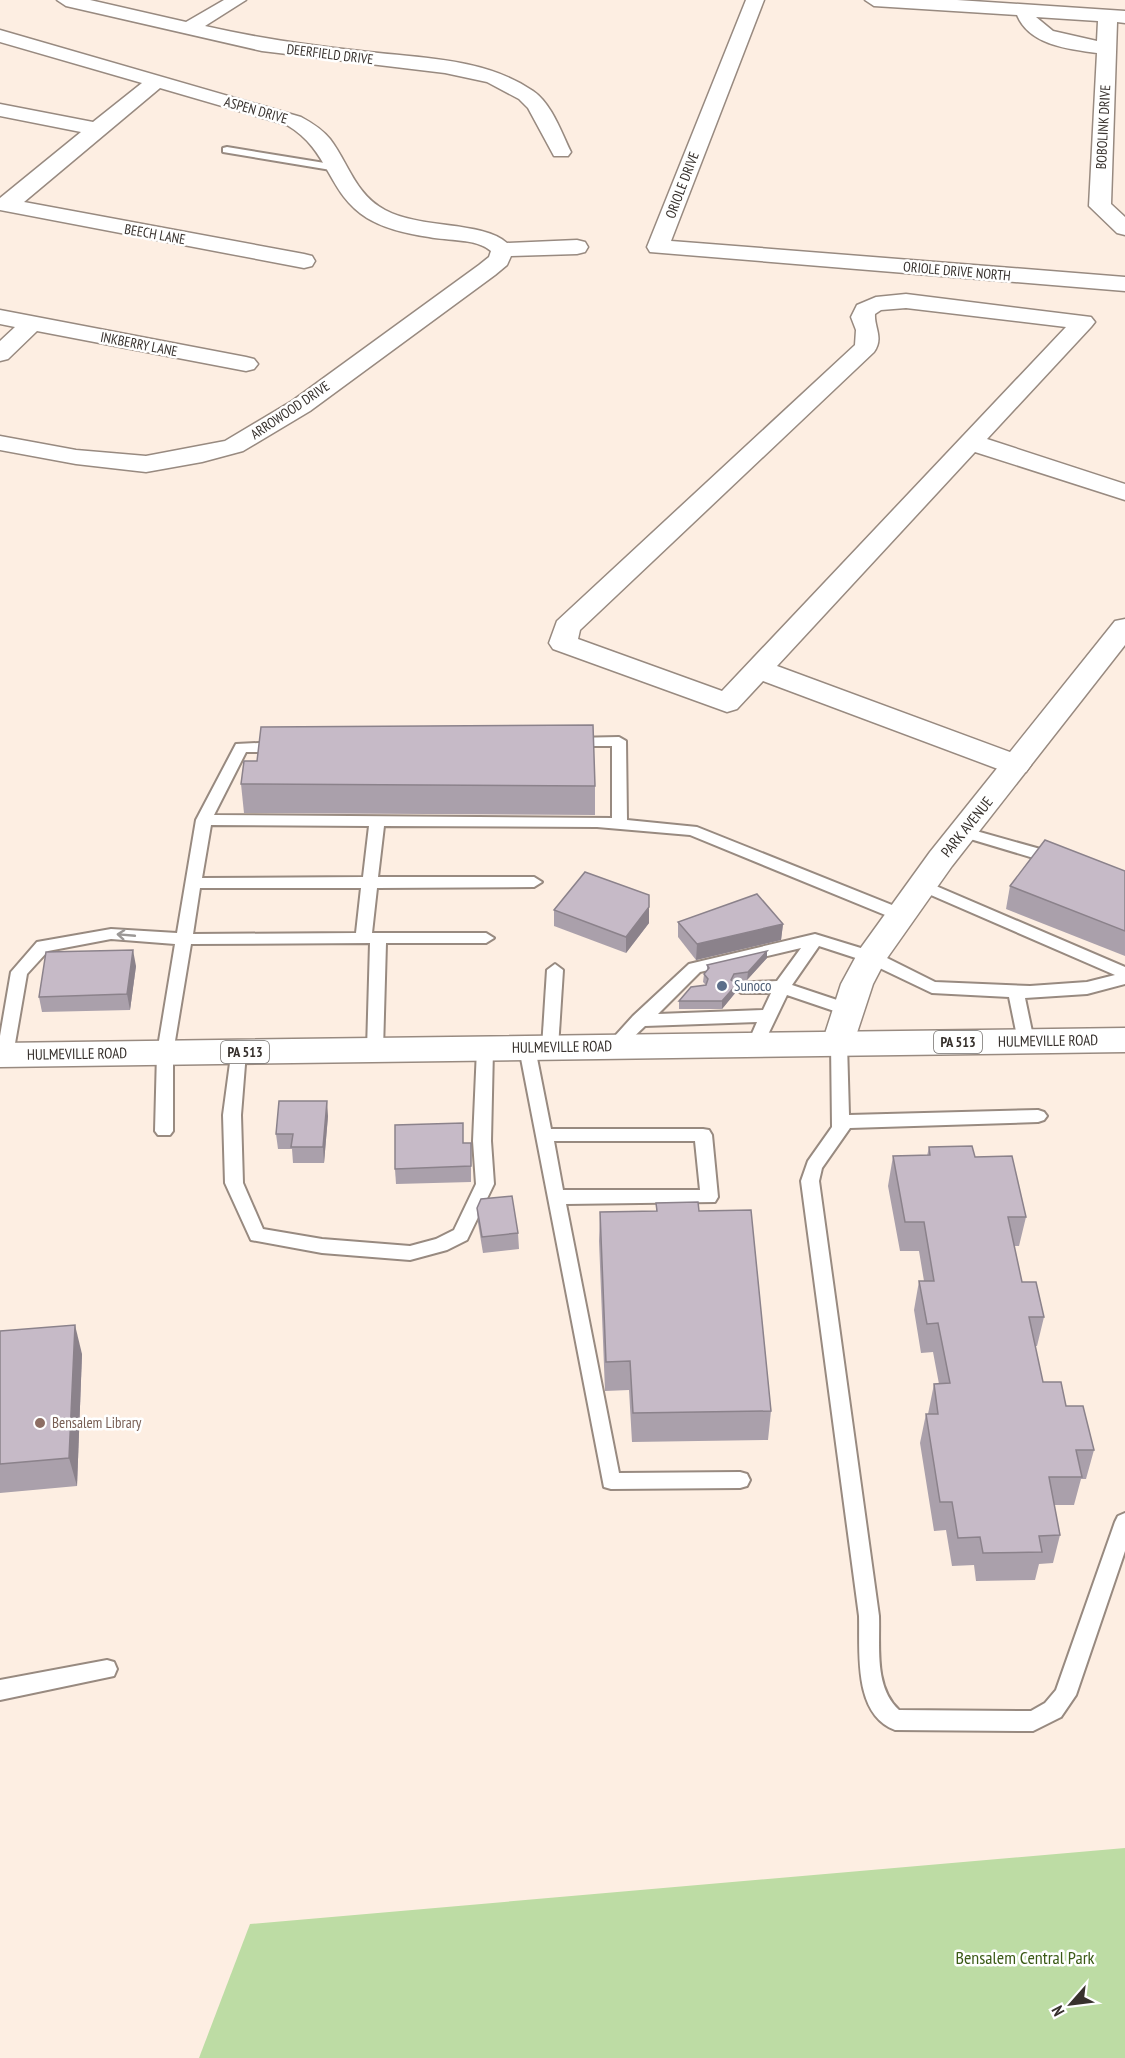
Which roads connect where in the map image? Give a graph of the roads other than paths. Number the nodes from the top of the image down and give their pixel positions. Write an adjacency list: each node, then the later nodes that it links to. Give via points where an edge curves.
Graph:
1 (66, 0): 7 (street, DEERFIELD DRIVE)
2 (237, 0): 7 (street)
3 (755, 0): 20 (street, ORIOLE DRIVE, via 658,247)
4 (874, 0): 5 (street)
5 (1024, 10): 6 (street); 9 (street, via 1033,27 1047,34)
6 (1116, 16): 9 (street, BOBOLINK DRIVE)
7 (189, 28): 14 (street, DEERFIELD DRIVE, via 262,45 445,67 493,78 537,105)
8 (0, 36): 10 (street, ASPEN DRIVE)
9 (1106, 48): 17 (street, BOBOLINK DRIVE, via 1100,206)
10 (156, 82): 12 (street, BEECH LANE); 15 (street, ASPEN DRIVE, via 294,121 317,135)
11 (0, 110): 12 (street)
12 (99, 129): 16 (street, BEECH LANE)
13 (227, 150): 15 (lane)
14 (561, 152)
15 (337, 168): 19 (street, ASPEN DRIVE, via 357,199 391,220 482,238)
16 (3, 204): 21 (street, BEECH LANE)
17 (1125, 228)
18 (577, 247): 19 (street, ASPEN DRIVE)
19 (502, 249): 28 (street, ARROWOOD DRIVE, via 499,260 487,270 301,406 234,446 146,464 76,458)
20 (790, 258): 22 (street, ORIOLE DRIVE NORTH)
21 (304, 261)
22 (1125, 284)
23 (0, 317): 24 (street, INKBERRY LANE)
24 (32, 323): 25 (street); 26 (street, INKBERRY LANE)
25 (0, 354)
26 (246, 364)
27 (970, 442): 29 (street); 31 (street); 31 (street, via 1083,322 906,301 876,304 865,310 863,317 868,330 866,348 580,614 567,627 563,643 727,704)
28 (0, 443)
29 (1125, 492)
30 (1125, 627): 34 (street, PARK AVENUE)
31 (761, 670): 34 (street)
32 (560, 742): 37 (lane, via 618,741)
33 (300, 746): 35 (lane, via 241,747)
34 (1016, 765): 38 (street, PARK AVENUE)
35 (204, 820): 36 (lane); 42 (lane)
36 (377, 821): 37 (lane); 40 (lane)
37 (620, 824): 44 (lane, via 692,830)
38 (962, 832): 39 (lane, via 997,844 1027,848); 43 (street, PARK AVENUE)
39 (1070, 865)
40 (370, 882): 41 (lane); 42 (lane); 45 (lane)
41 (534, 882)
42 (193, 883): 47 (lane)
43 (922, 885): 44 (street, PARK AVENUE); 51 (lane)
44 (902, 915): 49 (street, PARK AVENUE)
45 (370, 938): 46 (lane); 47 (lane); 66 (lane)
46 (486, 938)
47 (184, 939): 68 (lane); 69 (lane, one-way to 69, via 111,933 43,946 18,972)
48 (815, 939): 49 (lane); 53 (lane); 54 (lane, via 695,968)
49 (871, 957): 56 (lane, via 932,987); 57 (street, PARK AVENUE)
50 (555, 970): 65 (lane)
51 (1125, 975): 56 (lane, via 1087,988)
52 (741, 987): 53 (lane)
53 (782, 987): 57 (lane); 59 (lane)
54 (674, 988): 55 (lane); 58 (lane)
55 (698, 988)
56 (1016, 992): 61 (lane)
57 (849, 1010): 62 (street, PARK AVENUE)
58 (639, 1020): 59 (lane); 63 (lane)
59 (761, 1030): 62 (street, HULMEVILLE ROAD / PA 513); 63 (street, HULMEVILLE ROAD / PA 513)
60 (1125, 1040): 61 (street, HULMEVILLE ROAD / PA 513)
61 (1026, 1041): 62 (street, HULMEVILLE ROAD / PA 513)
62 (839, 1043): 71 (lane)
63 (614, 1047): 65 (street, HULMEVILLE ROAD / PA 513)
64 (485, 1048): 65 (street, HULMEVILLE ROAD / PA 513); 66 (street, HULMEVILLE ROAD / PA 513); 67 (lane, via 485,1184 461,1235 410,1253 322,1246 257,1235 234,1183 232,1115)
65 (538, 1048): 73 (lane)
66 (375, 1050): 67 (street, HULMEVILLE ROAD / PA 513)
67 (238, 1052): 68 (street, HULMEVILLE ROAD / PA 513)
68 (165, 1053): 69 (street, HULMEVILLE ROAD / PA 513); 72 (lane)
69 (3, 1055)
70 (1038, 1116): 71 (lane)
71 (842, 1122): 76 (lane, via 814,1166 810,1181 869,1616 873,1684 884,1713 895,1720 1033,1721 1053,1710 1065,1695)
72 (164, 1131)
73 (544, 1135): 74 (lane); 74 (lane, via 703,1135 709,1197)
74 (556, 1197): 75 (lane, via 611,1481)
75 (740, 1480)
76 (1125, 1522)
77 (107, 1669): 78 (lane)
78 (0, 1690)

